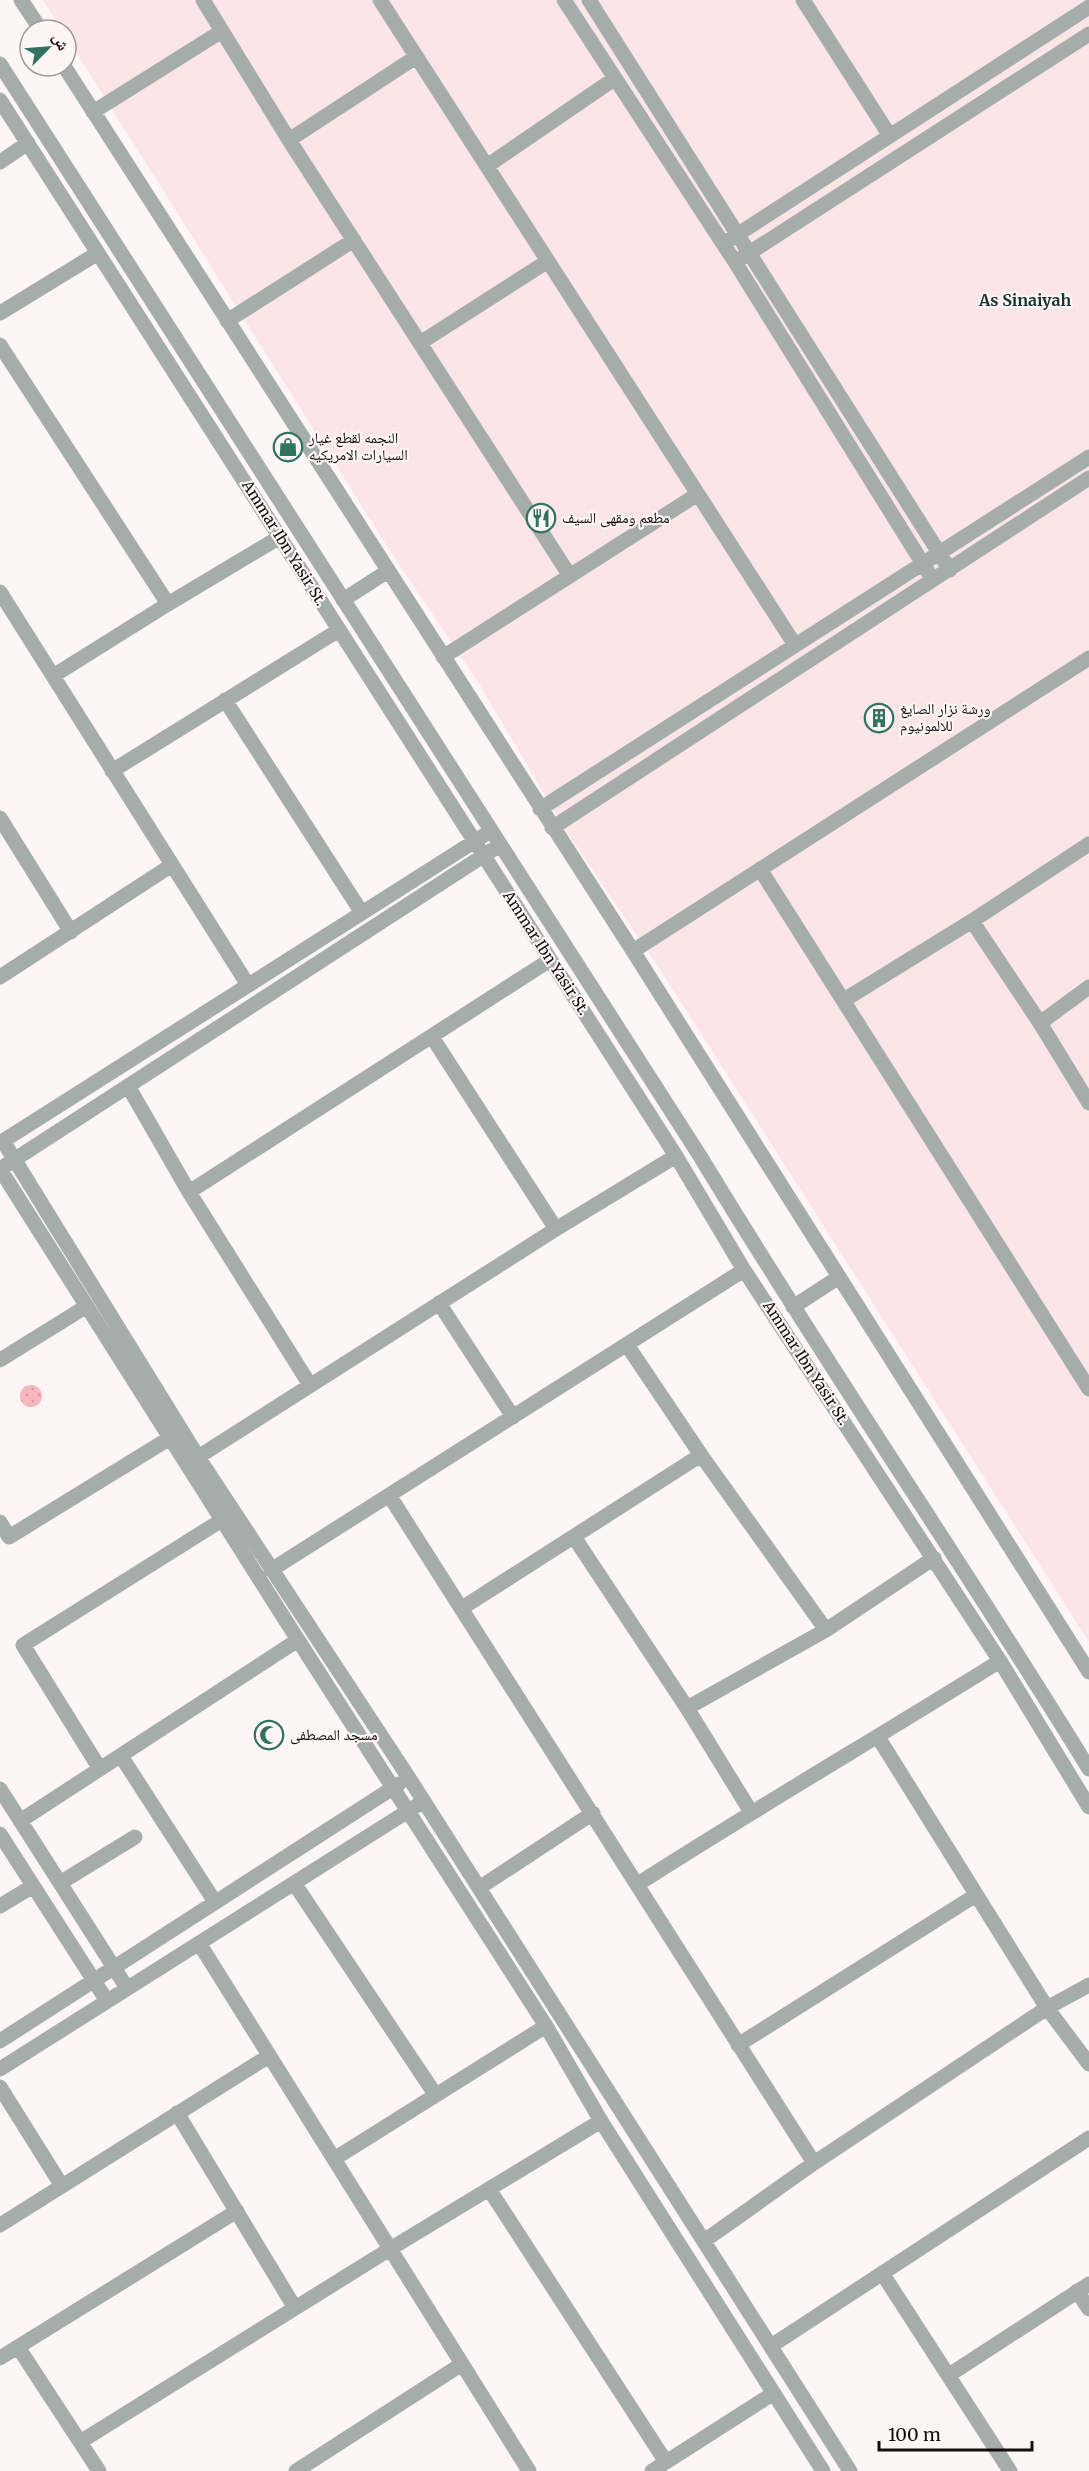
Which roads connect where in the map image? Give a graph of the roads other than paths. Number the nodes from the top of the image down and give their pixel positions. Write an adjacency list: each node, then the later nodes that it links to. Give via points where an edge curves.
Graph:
1 (21, 0): 8 (street)
2 (203, 0): 9 (street)
3 (380, 0): 12 (street)
4 (564, 0): 15 (street)
5 (588, 0): 24 (street)
6 (803, 0): 19 (street)
7 (1089, 7): 11 (street)
8 (32, 18)
9 (222, 31): 18 (street); 20 (street)
10 (1089, 34): 16 (street)
11 (1017, 53): 16 (street); 19 (street)
12 (416, 57): 20 (street); 23 (street)
13 (0, 64): 46 (street, Ammar Ibn Yasir St.)
14 (72, 78): 18 (street)
15 (614, 79): 23 (street); 26 (street)
16 (1004, 88): 28 (street)
17 (0, 100): 21 (street, Ammar Ibn Yasir St.)
18 (93, 112): 32 (street)
19 (890, 136): 24 (street)
20 (290, 140): 25 (street)
21 (28, 143): 22 (street); 27 (street, Ammar Ibn Yasir St.)
22 (0, 162)
23 (487, 166): 29 (street)
24 (736, 235): 26 (street); 28 (street)
25 (354, 240): 32 (street); 33 (street)
26 (722, 244): 30 (street)
27 (98, 253): 31 (street); 38 (street, Ammar Ibn Yasir St.)
28 (748, 254): 30 (street); 39 (street)
29 (548, 261): 33 (street); 37 (street)
30 (735, 262): 40 (street)
31 (0, 313)
32 (227, 321): 42 (street)
33 (420, 343): 43 (street)
34 (0, 345): 47 (street)
35 (1089, 457): 39 (street)
36 (1089, 478): 41 (street)
37 (698, 494): 43 (street); 49 (street)
38 (280, 537): 47 (street); 48 (street, Ammar Ibn Yasir St.)
39 (939, 553): 40 (street); 41 (street)
40 (923, 564): 44 (street); 49 (street)
41 (950, 570): 44 (street)
42 (388, 571): 46 (street); 50 (street)
43 (570, 576): 50 (street)
44 (933, 580): 57 (street)
45 (0, 592): 52 (street)
46 (343, 600): 58 (street, Ammar Ibn Yasir St.)
47 (168, 604): 52 (street)
48 (339, 630): 53 (street); 60 (street, Ammar Ibn Yasir St.)
49 (795, 645): 55 (street)
50 (443, 657): 55 (street)
51 (1089, 658): 65 (street)
52 (53, 676): 54 (street)
53 (225, 700): 54 (street); 66 (street)
54 (112, 771): 64 (street)
55 (540, 809): 57 (street)
56 (0, 818): 59 (street)
57 (552, 828): 69 (street)
58 (491, 831): 60 (street); 62 (street, Ammar Ibn Yasir St.)
59 (4, 835): 68 (street)
60 (475, 841): 63 (street, Ammar Ibn Yasir St.); 66 (street)
61 (1089, 844): 67 (street)
62 (500, 845): 63 (street); 89 (street, Ammar Ibn Yasir St.)
63 (484, 855): 70 (street, Ammar Ibn Yasir St.); 77 (street)
64 (172, 865): 68 (street); 72 (street)
65 (760, 869): 69 (street); 74 (street)
66 (362, 913): 72 (street)
67 (972, 921): 74 (street); 75 (street)
68 (71, 932): 71 (street)
69 (633, 951): 86 (street)
70 (550, 960): 76 (street); 80 (street, Ammar Ibn Yasir St.)
71 (0, 977)
72 (248, 986): 79 (street)
73 (1089, 987): 75 (street)
74 (844, 1000): 93 (street)
75 (1040, 1023): 78 (street)
76 (432, 1037): 83 (street); 84 (street)
77 (128, 1086): 81 (street); 83 (street)
78 (1089, 1103)
79 (2, 1142): 81 (street)
80 (676, 1156): 84 (street); 85 (street, Ammar Ibn Yasir St.)
81 (15, 1159): 82 (street); 97 (street)
82 (0, 1169): 88 (street)
83 (189, 1192): 92 (street)
84 (556, 1229): 87 (street)
85 (744, 1270): 90 (street); 102 (street, Ammar Ibn Yasir St.)
86 (839, 1277): 89 (street); 108 (street)
87 (439, 1303): 92 (street); 94 (street)
88 (87, 1306): 91 (street); 95 (street)
89 (793, 1307): 112 (street, Ammar Ibn Yasir St., via 951,1547)
90 (627, 1345): 94 (street); 96 (street)
91 (0, 1360)
92 (310, 1385): 97 (street)
93 (1089, 1389)
94 (513, 1417): 98 (street)
95 (170, 1438): 99 (street); 100 (street, via 9,1537)
96 (701, 1455): 101 (street); 105 (street)
97 (198, 1457): 103 (street)
98 (389, 1495): 103 (street); 104 (street)
99 (222, 1520): 106 (street); 113 (street, via 23,1645)
100 (0, 1522)
101 (574, 1537): 104 (street); 109 (street)
102 (934, 1558): 105 (street); 107 (street, Ammar Ibn Yasir St.)
103 (271, 1570): 114 (street)
104 (462, 1608): 122 (street)
105 (826, 1630): 109 (street)
106 (298, 1640): 111 (street); 116 (street)
107 (1000, 1661): 110 (street); 115 (street, Ammar Ibn Yasir St.)
108 (1089, 1672)
109 (687, 1708): 121 (street)
110 (878, 1737): 121 (street); 131 (street)
111 (121, 1756): 113 (street); 132 (street)
112 (1089, 1768)
113 (100, 1769): 123 (street)
114 (410, 1778): 116 (street); 118 (street)
115 (1083, 1784): 119 (street, Ammar Ibn Yasir St.)
116 (393, 1788): 120 (street); 132 (street)
117 (0, 1789): 123 (street)
118 (424, 1801): 120 (street); 130 (street)
119 (1089, 1807)
120 (408, 1812): 127 (street); 141 (street)
121 (751, 1812): 128 (street)
122 (593, 1813): 128 (street); 130 (street)
123 (20, 1821): 126 (street)
124 (0, 1834): 129 (street)
125 (135, 1837): 126 (street)
126 (60, 1883): 135 (street)
127 (294, 1883): 134 (street); 148 (street)
128 (638, 1884): 143 (street)
129 (33, 1886): 133 (street); 136 (street)
130 (478, 1888): 158 (street)
131 (976, 1895): 140 (street); 143 (street)
132 (215, 1902): 135 (street)
133 (0, 1906)
134 (199, 1943): 138 (street); 144 (street)
135 (114, 1967): 136 (street); 138 (street)
136 (94, 1981): 139 (street); 142 (street)
137 (1089, 1985): 140 (street)
138 (127, 1988): 139 (street)
139 (107, 2001): 146 (street)
140 (1047, 2008): 145 (street); 153 (street)
141 (546, 2026): 148 (street); 150 (street)
142 (0, 2041)
143 (738, 2045): 153 (street)
144 (269, 2056): 149 (street); 152 (street)
145 (1089, 2064)
146 (0, 2069)
147 (0, 2087): 154 (street)
148 (435, 2094): 152 (street)
149 (177, 2114): 154 (street); 156 (street)
150 (601, 2121): 155 (street); 169 (street)
151 (1089, 2138): 160 (street)
152 (334, 2159): 159 (street)
153 (814, 2163): 158 (street)
154 (62, 2186): 157 (street)
155 (489, 2189): 159 (street); 171 (street)
156 (237, 2211): 162 (street); 165 (street)
157 (0, 2225)
158 (704, 2241): 164 (street)
159 (390, 2249): 162 (street); 167 (street)
160 (882, 2274): 164 (street); 168 (street)
161 (1083, 2287): 163 (street); 168 (street)
162 (295, 2308): 170 (street)
163 (1089, 2309)
164 (771, 2346): 177 (street)
165 (18, 2347): 166 (street); 170 (street)
166 (0, 2358)
167 (462, 2364): 173 (street); 174 (street)
168 (949, 2375): 178 (street)
169 (774, 2393): 171 (street); 176 (street)
170 (80, 2442): 172 (street)
171 (666, 2462): 175 (street)
172 (99, 2471)
173 (296, 2471)
174 (529, 2471)
175 (652, 2471)
176 (823, 2471)
177 (850, 2471)
178 (1010, 2471)

